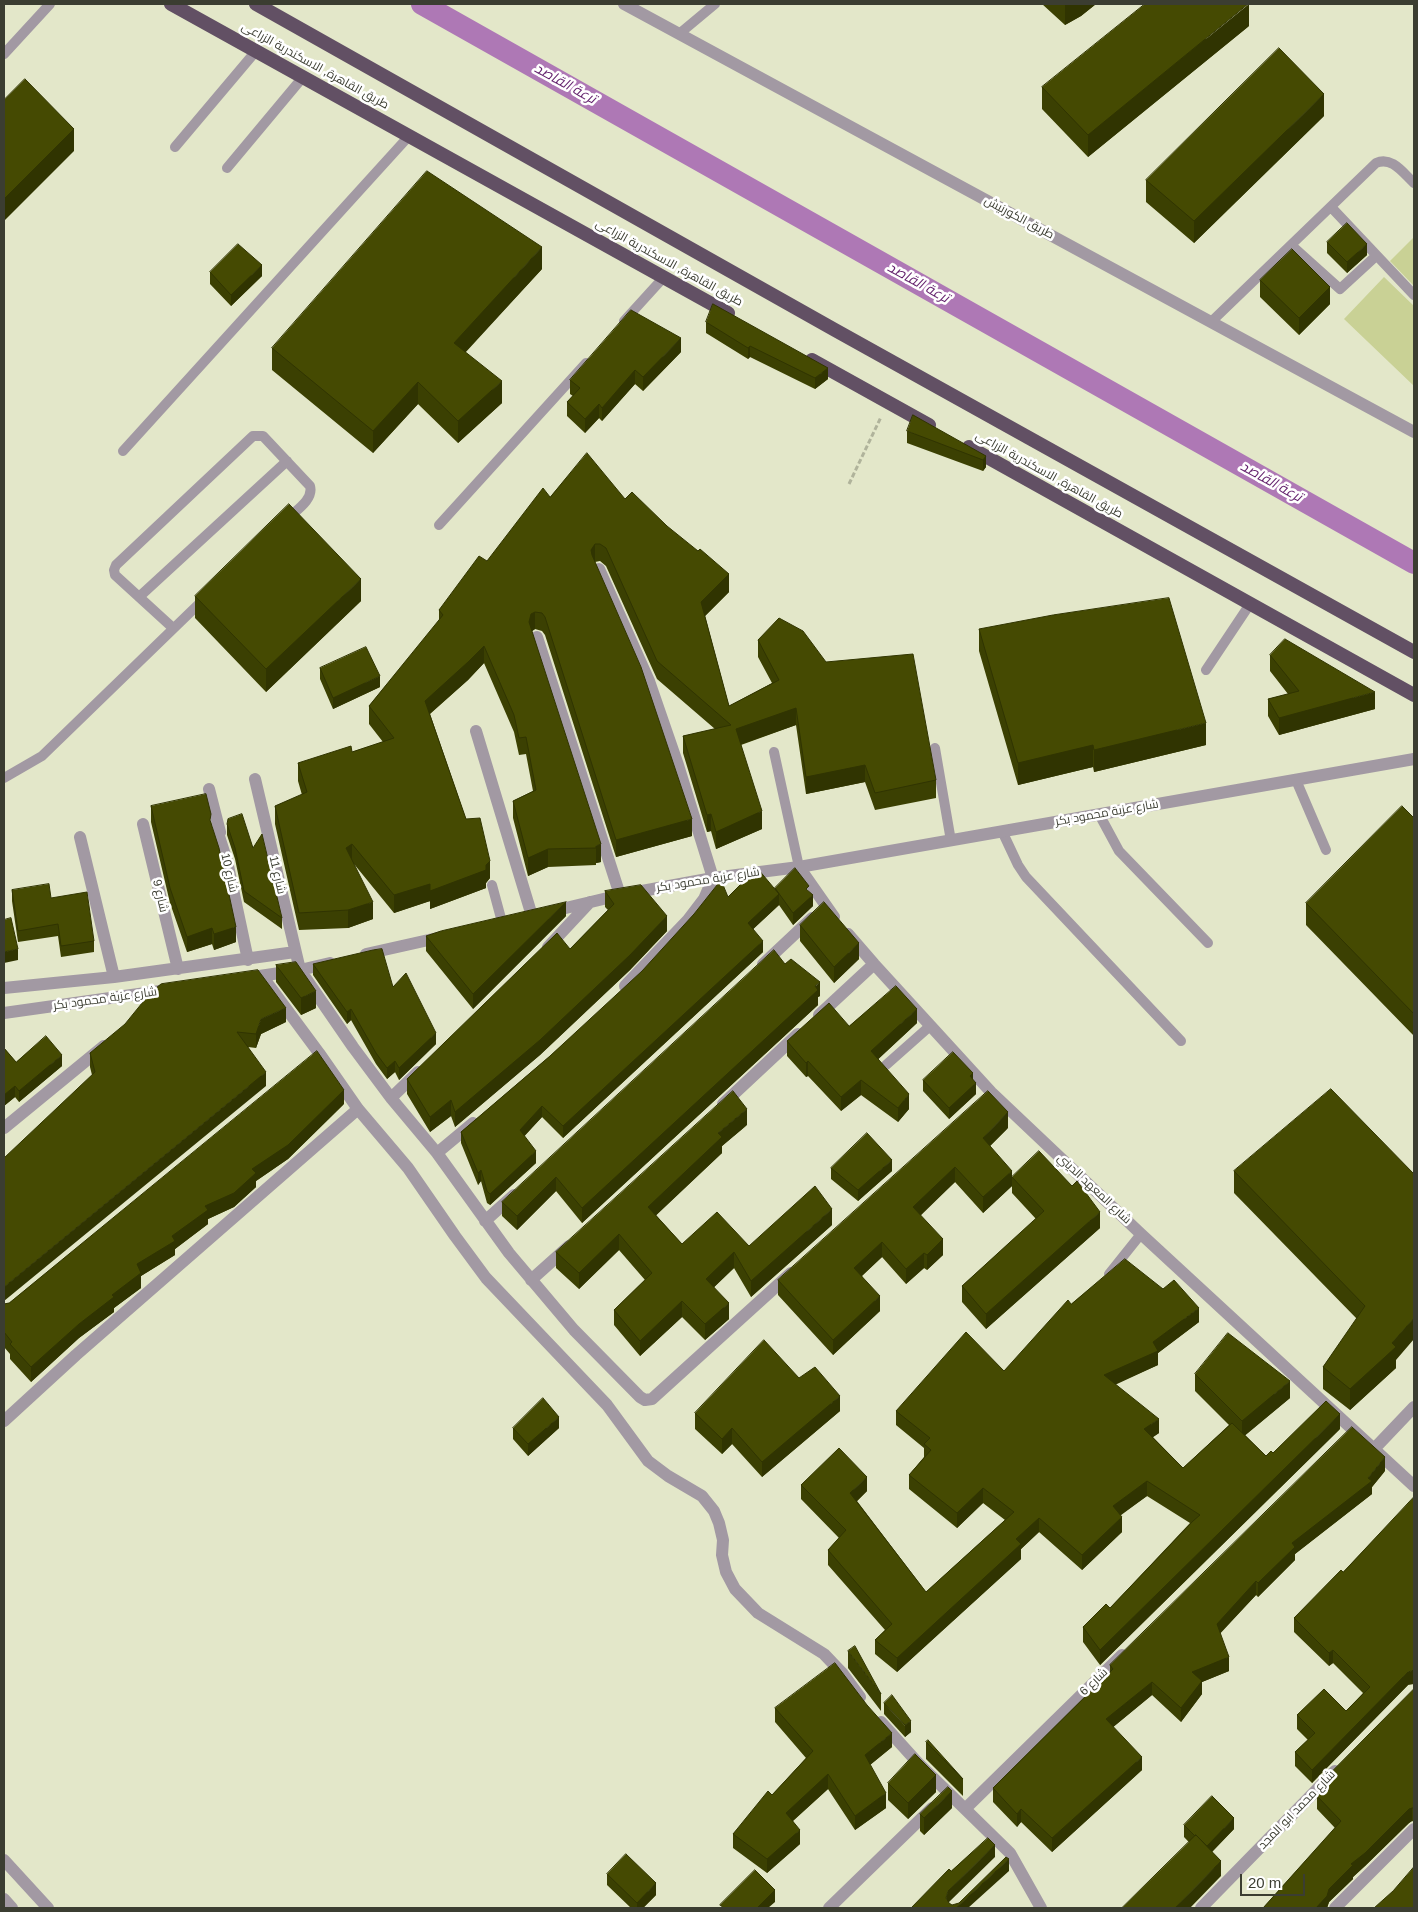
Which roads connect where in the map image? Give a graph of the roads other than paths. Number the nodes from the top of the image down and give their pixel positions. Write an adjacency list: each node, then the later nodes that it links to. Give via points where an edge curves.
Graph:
1 (50, 4): 8 (lane)
2 (171, 4): 7 (highway, طريق القاهرة, الاسكندرية الزراعى)
3 (256, 4): 37 (highway, طريق القاهرة, الاسكندرية الزراعى)
4 (624, 4): 6 (street, طريق الكورنيش)
5 (715, 4): 6 (lane)
6 (679, 34): 20 (street, طريق الكورنيش)
7 (256, 51): 9 (highway, طريق القاهرة, الاسكندرية الزراعى); 11 (lane)
8 (4, 54)
9 (303, 77): 10 (highway, طريق القاهرة, الاسكندرية الزراعى); 12 (lane)
10 (409, 136): 17 (highway, طريق القاهرة, الاسكندرية الزراعى); 27 (lane)
11 (175, 147)
12 (227, 168)
13 (1414, 183): 14 (lane, via 1392,163 1382,161)
14 (1331, 207): 15 (lane); 16 (lane)
15 (1290, 245): 16 (lane, via 1340,289); 20 (lane)
16 (1376, 256): 18 (lane)
17 (664, 277): 19 (highway, طريق القاهرة, الاسكندرية الزراعى); 21 (lane)
18 (1414, 295)
19 (737, 318)
20 (1211, 322): 24 (street, طريق الكورنيش)
21 (616, 330)
22 (802, 354): 25 (highway)
23 (590, 359): 29 (lane)
24 (1414, 432)
25 (943, 433)
26 (960, 442): 34 (highway, طريق القاهرة, الاسكندرية الزراعى)
27 (123, 451)
28 (287, 461): 30 (lane, via 312,491 309,498); 33 (lane); 33 (lane, via 263,436 253,436 116,565 115,575)
29 (439, 525)
30 (280, 526)
31 (599, 569): 55 (street, via 649,681)
32 (216, 587): 35 (lane)
33 (140, 597): 35 (lane)
34 (1250, 604): 38 (lane); 39 (highway, طريق القاهرة, الاسكندرية الزراعى)
35 (173, 628): 44 (lane, via 42,756)
36 (536, 637): 57 (street)
37 (1414, 652)
38 (1206, 670)
39 (1414, 694)
40 (476, 731): 60 (street)
41 (935, 748): 52 (lane)
42 (774, 752): 54 (lane)
43 (1414, 759): 46 (street, شارع عزبة محمود بكر)
44 (4, 778)
45 (255, 779): 64 (street, شارع 11)
46 (1296, 780): 48 (street, شارع عزبة محمود بكر); 53 (lane)
47 (209, 789): 66 (street, شارع 10)
48 (1099, 814): 50 (street, شارع عزبة محمود بكر); 63 (lane, via 1120,851)
49 (143, 824): 68 (street, شارع 9)
50 (1002, 831): 52 (street, شارع عزبة محمود بكر); 82 (lane, via 1026,877)
51 (80, 837): 72 (street)
52 (951, 841): 54 (street, شارع عزبة محمود بكر)
53 (1326, 850)
54 (799, 868): 55 (street, شارع عزبة محمود بكر); 59 (street, شارع المعهد الديني)
55 (713, 878): 57 (street, شارع عزبة محمود بكر); 77 (street, via 704,899 688,920)
56 (492, 885): 61 (lane)
57 (620, 895): 58 (street, شارع عزبة محمود بكر)
58 (590, 902): 60 (street, شارع عزبة محمود بكر); 65 (street)
59 (825, 906): 67 (street, شارع المعهد الديني); 70 (street)
60 (532, 916): 61 (street, شارع عزبة محمود بكر)
61 (498, 923)
62 (456, 933): 69 (street)
63 (1208, 943)
64 (295, 952): 66 (street, شارع عزبة محمود بكر); 69 (street, شارع 11)
65 (539, 956)
66 (248, 960): 68 (street, شارع عزبة محمود بكر)
67 (874, 964): 80 (street, شارع المعهد الديني); 87 (street)
68 (178, 969): 72 (street, شارع عزبة محمود بكر)
69 (300, 970): 71 (street); 85 (street, شارع 11)
70 (752, 975)
71 (262, 976): 73 (street); 86 (street, via 315,1056)
72 (114, 977): 75 (street, شارع عزبة محمود بكر)
73 (230, 980)
74 (182, 987): 76 (street, شارع عزبة محمود بكر)
75 (4, 988)
76 (152, 992): 78 (street); 79 (street, شارع عزبة محمود بكر)
77 (619, 992)
78 (140, 1007)
79 (5, 1014)
80 (930, 1026): 83 (lane); 93 (street, شارع المعهد الديني, via 987,1095)
81 (115, 1035): 89 (street)
82 (1181, 1041)
83 (886, 1064)
84 (426, 1065): 85 (street)
85 (391, 1098): 90 (street, شارع 11)
86 (358, 1109): 99 (street); 104 (street, via 408,1168 486,1278 607,1405 648,1461 702,1496 714,1511 723,1540 726,1572 735,1589 758,1612 824,1654 871,1711)
87 (716, 1111)
88 (481, 1116): 90 (street)
89 (4, 1128)
90 (437, 1153): 92 (street, شارع 11)
91 (522, 1188): 92 (street)
92 (485, 1221): 96 (street, شارع 11)
93 (1141, 1234): 97 (lane); 100 (street, شارع المعهد الديني, via 1349,1433)
94 (581, 1235): 96 (street)
95 (799, 1265): 96 (street, شارع 11, via 652,1399 645,1400 574,1330)
96 (531, 1280)
97 (1103, 1280)
98 (1414, 1407): 100 (street)
99 (4, 1421)
100 (1374, 1449): 101 (street, شارع المعهد الديني)
101 (1414, 1486)
102 (1132, 1645): 105 (street, شارع 6)
103 (1345, 1761): 113 (street, شارع محمد ابو المجد)
104 (948, 1792): 105 (street); 111 (street)
105 (965, 1809): 112 (street, via 1007,1857)
106 (1414, 1829): 114 (street)
107 (4, 1860): 110 (street)
108 (4, 1899): 109 (street)
109 (12, 1908)
110 (48, 1908)
111 (829, 1908)
112 (1041, 1908)
113 (1200, 1908)
114 (1334, 1908)

